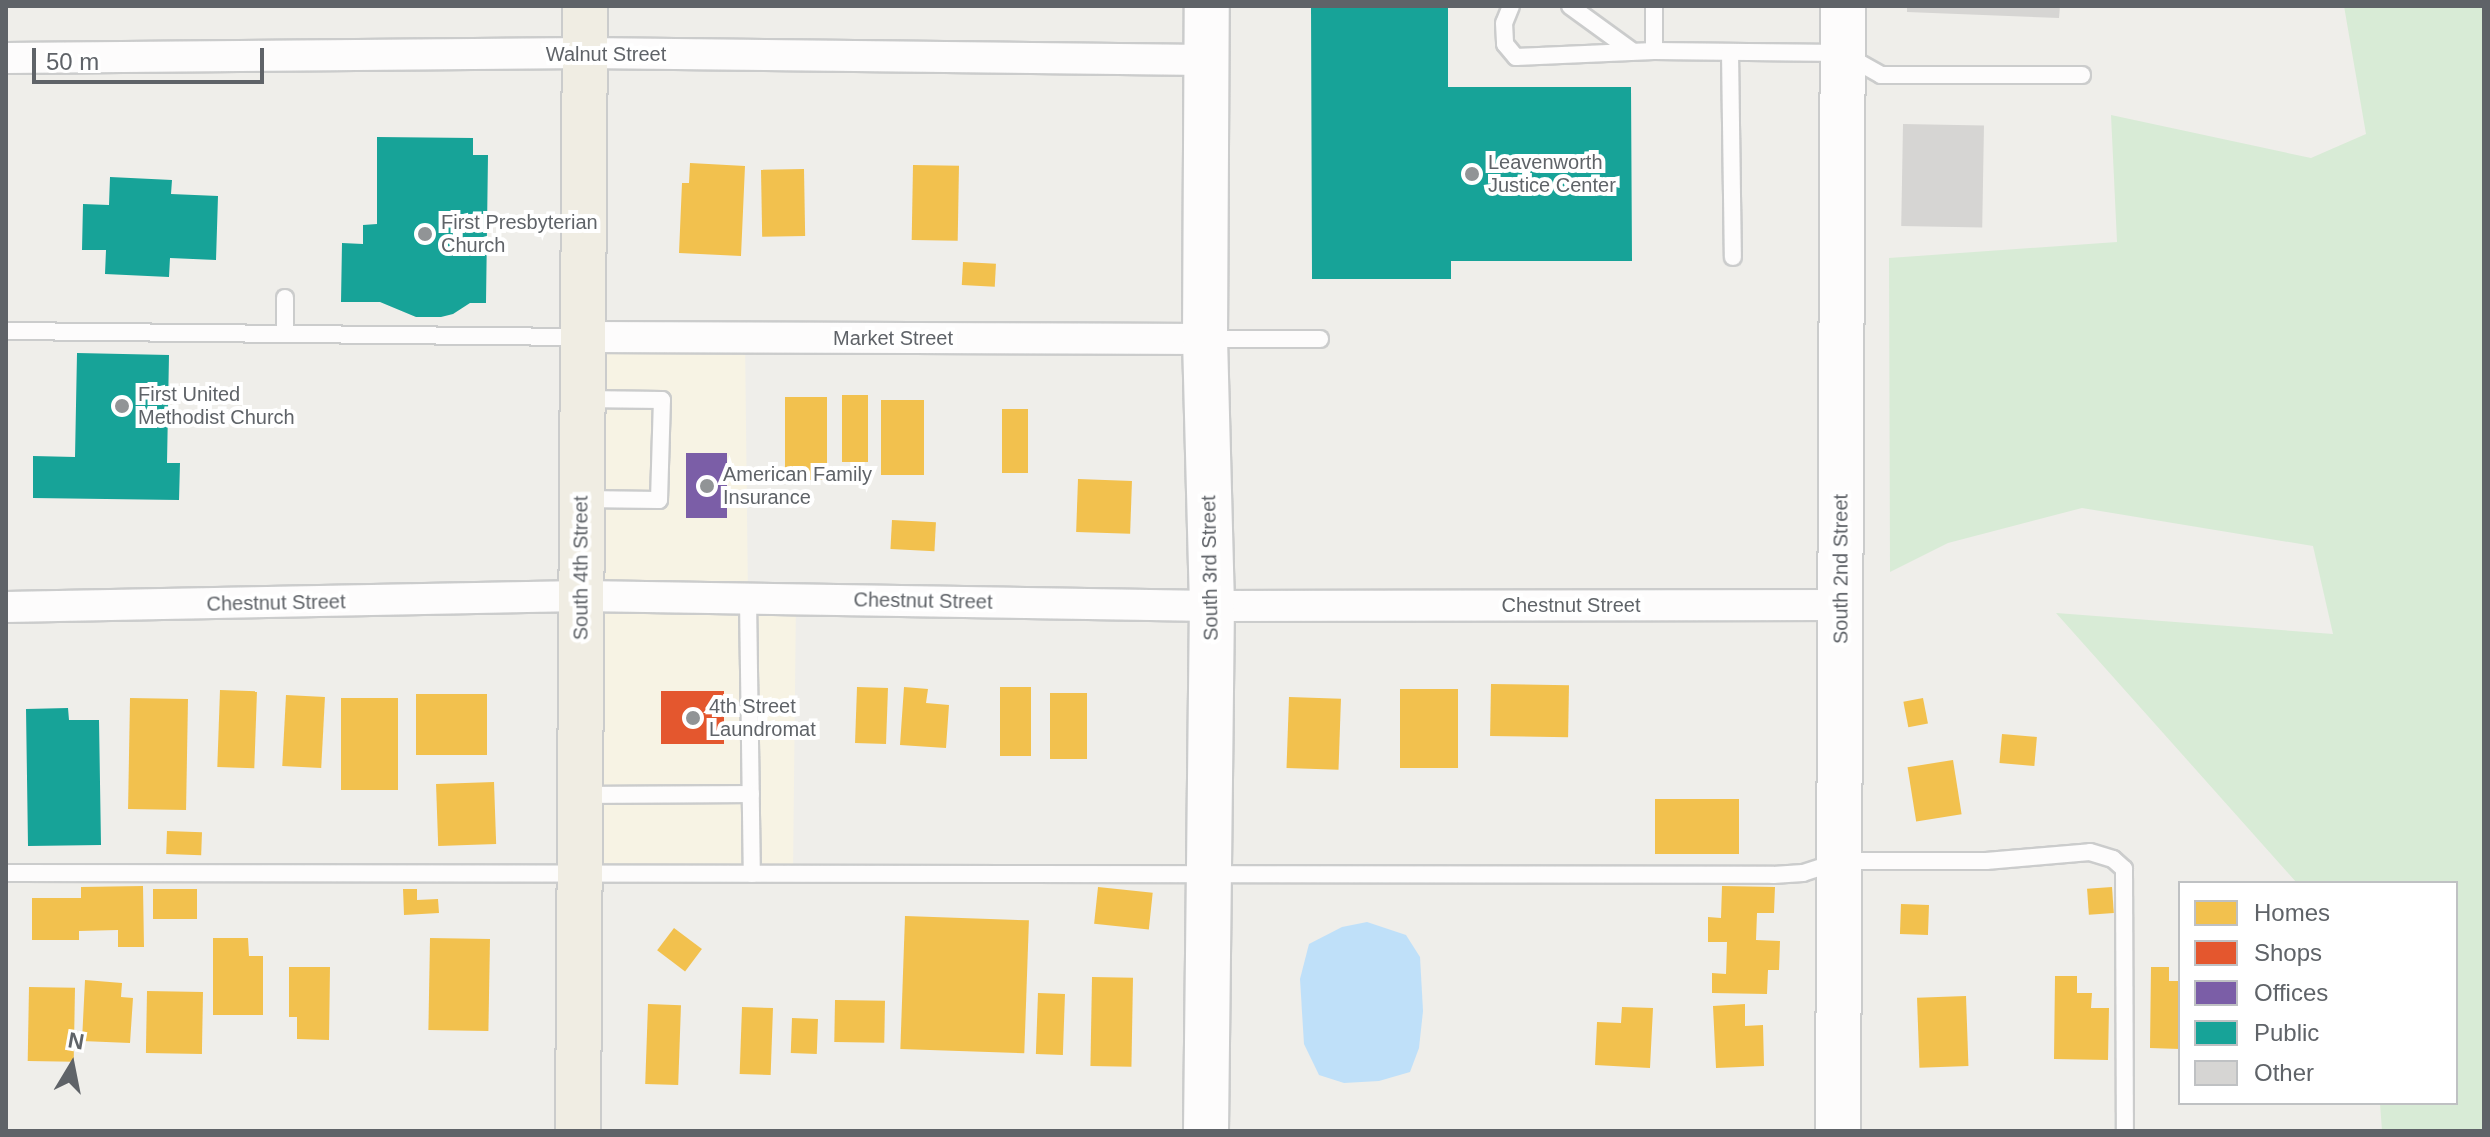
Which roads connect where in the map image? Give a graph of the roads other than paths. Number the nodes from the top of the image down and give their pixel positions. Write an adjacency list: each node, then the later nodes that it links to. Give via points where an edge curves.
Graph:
1 (585, 6): 10 (highway, South 4th Street)
2 (1207, 6): 13 (street, South 3rd Street)
3 (1511, 6): 7 (lane, via 1504,23 1505,44 1516,57)
4 (1570, 6): 7 (lane)
5 (1654, 6): 8 (lane)
6 (1843, 6): 11 (street, South 2nd Street)
7 (1632, 51): 8 (lane)
8 (1654, 51): 9 (lane)
9 (1730, 52): 11 (lane); 15 (lane)
10 (585, 53): 12 (street, Walnut Street); 13 (street, Walnut Street); 19 (highway, South 4th Street)
11 (1842, 53): 14 (lane, via 1881,75); 26 (street, South 2nd Street)
12 (6, 58)
13 (1206, 60): 20 (street, South 3rd Street)
14 (2082, 75)
15 (1733, 257)
16 (285, 298): 18 (lane)
17 (6, 331): 18 (lane)
18 (285, 334): 19 (lane)
19 (581, 337): 20 (street, Market Street); 22 (highway, South 4th Street)
20 (1205, 339): 21 (lane); 27 (street, South 3rd Street)
21 (1320, 339)
22 (581, 399): 23 (highway, South 4th Street); 23 (lane, via 662,400 659,500)
23 (582, 499): 24 (highway, South 4th Street)
24 (582, 596): 25 (street, Chestnut Street); 28 (street, Chestnut Street); 30 (highway, South 4th Street)
25 (748, 599): 27 (street, Chestnut Street); 29 (lane)
26 (1841, 605): 27 (street, Chestnut Street); 31 (street, South 2nd Street)
27 (1212, 606): 35 (street, South 3rd Street)
28 (6, 607)
29 (751, 794): 30 (lane); 34 (lane)
30 (581, 795): 33 (highway, South 4th Street)
31 (1839, 861): 35 (lane, via 1803,873 1773,875); 38 (street, South 2nd Street); 39 (lane, via 1972,861 2090,852 2113,859 2124,869)
32 (6, 873): 33 (lane)
33 (580, 873): 34 (lane); 36 (highway, South 4th Street)
34 (752, 874): 35 (lane)
35 (1209, 875): 37 (street, South 3rd Street)
36 (578, 1131)
37 (1206, 1131)
38 (1838, 1131)
39 (2125, 1131)

